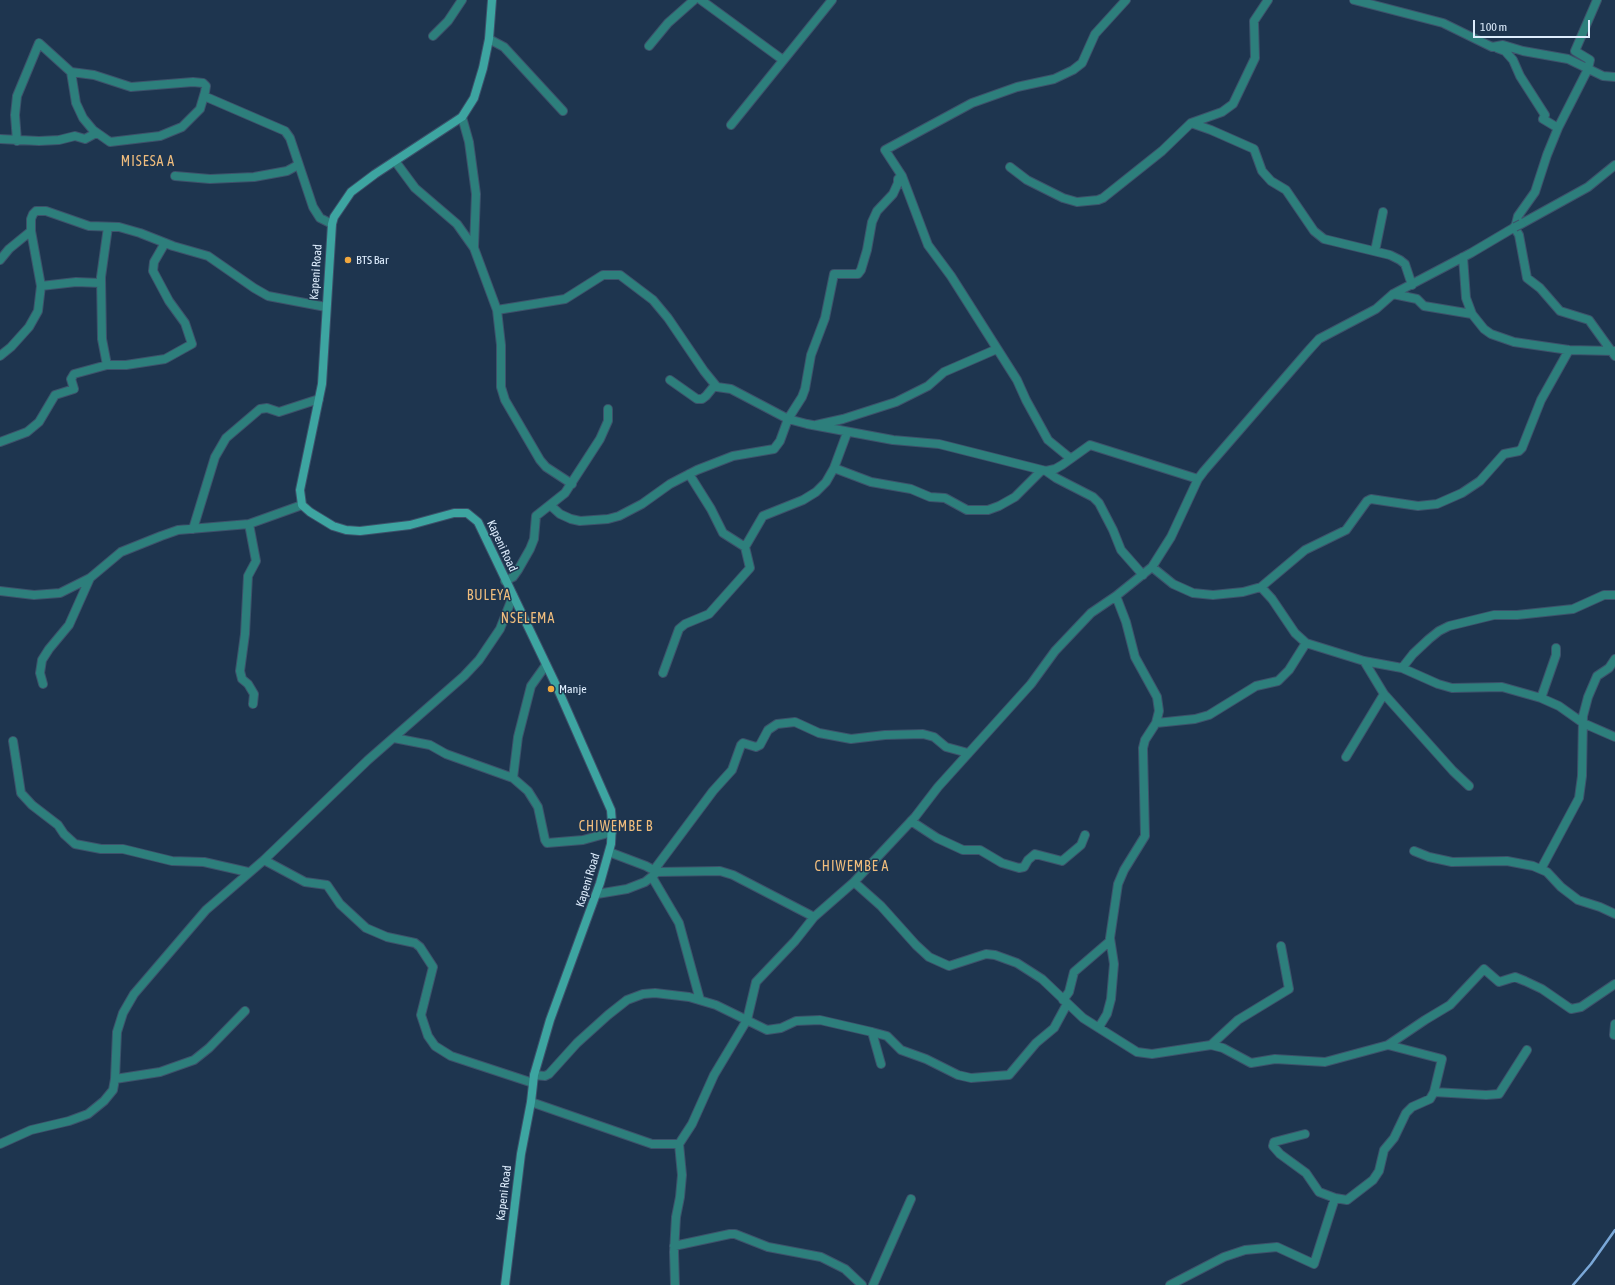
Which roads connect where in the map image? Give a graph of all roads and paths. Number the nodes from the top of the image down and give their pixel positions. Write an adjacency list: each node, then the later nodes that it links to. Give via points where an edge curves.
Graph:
1 (462, 0): 10 (street, via 448,21)
2 (492, 0): 11 (main road, Kapeni Road)
3 (694, 0): 12 (street, via 668,23)
4 (701, 0): 14 (street)
5 (832, 0): 14 (street)
6 (1126, 0): 32 (street, via 1095,34 1082,63 1073,70 1054,79 1017,87 972,103 887,148 886,153)
7 (1268, 0): 21 (street, via 1254,21 1255,58 1233,104 1222,112)
8 (1354, 0): 13 (street, via 1443,23)
9 (1597, 0): 15 (street, via 1576,51 1590,60)
10 (433, 36)
11 (489, 39): 19 (street, via 509,53); 20 (main road, Kapeni Road, via 474,98)
12 (649, 46)
13 (1492, 47): 15 (street, via 1503,45 1568,59); 23 (street, via 1505,50 1545,115 1543,119)
14 (783, 60): 22 (street)
15 (1588, 69): 17 (street, via 1603,76); 23 (street)
16 (71, 72): 18 (street, via 94,75 131,87 202,83 206,86); 24 (street, via 77,107); 26 (street, via 41,43 38,44 17,96)
17 (1615, 77)
18 (204, 96): 24 (street, via 200,109 182,127 160,136 110,142); 28 (street, via 285,131 290,138)
19 (563, 111)
20 (462, 118): 27 (main road, Kapeni Road); 39 (street, via 469,142 476,194)
21 (1191, 123): 30 (street, via 1162,151 1098,200 1077,202 1063,198 1027,180); 40 (street, via 1254,149 1262,170 1271,181 1286,190 1314,231 1322,238)
22 (731, 125)
23 (1558, 128): 35 (street, via 1546,155 1535,192 1518,216 1515,228)
24 (96, 133): 26 (street, via 85,138 73,136 59,140)
25 (0, 139): 26 (street)
26 (17, 141)
27 (395, 161): 34 (main road, Kapeni Road, via 348,194); 39 (street, via 415,188 457,224)
28 (298, 165): 31 (street, via 287,171 254,177 210,179); 34 (street, via 317,214)
29 (1615, 165): 35 (street, via 1588,188)
30 (1010, 167)
31 (175, 176)
32 (902, 176): 50 (street, via 928,245 952,276); 59 (street, via 898,179 893,194 877,211 872,222 861,270 858,274 834,274 825,318 811,355 806,389)
33 (1383, 212): 40 (street)
34 (332, 224): 47 (main road, Kapeni Road)
35 (1517, 226): 41 (street); 52 (street, via 1527,278 1540,288 1560,311 1589,320)
36 (108, 227): 37 (street, via 89,226 58,214 38,210 31,219); 38 (street, via 127,229); 43 (street, via 102,262)
37 (31, 231): 42 (street); 45 (street)
38 (165, 243): 47 (street, via 217,261 268,296); 54 (street, via 154,262 153,271 185,323 193,343 165,359)
39 (474, 248): 48 (street)
40 (1375, 251): 44 (street, via 1403,261)
41 (1462, 257): 44 (street); 49 (street, via 1466,298)
42 (0, 260)
43 (102, 283): 45 (street, via 76,282); 54 (street, via 102,339)
44 (1412, 284): 46 (street)
45 (41, 286): 53 (street, via 38,311 29,327)
46 (1393, 294): 49 (street, via 1417,299 1424,306); 67 (street, via 1376,309 1319,339)
47 (326, 307): 57 (main road, Kapeni Road)
48 (496, 310): 56 (street, via 565,299 603,275 620,275 653,300); 68 (street, via 501,345 501,387 505,400 540,460)
49 (1472, 314): 51 (street, via 1484,329 1496,337)
50 (997, 349): 60 (street, via 944,372 928,386 896,402 844,419); 63 (street, via 1017,380 1048,440)
51 (1569, 350): 52 (street); 78 (street, via 1541,400 1522,448 1504,454 1470,489 1437,504 1418,506 1371,499 1366,501 1346,530 1305,550)
52 (1614, 353)
53 (0, 356)
54 (107, 365): 62 (street, via 74,374 71,379 74,389 55,396 39,422 27,432)
55 (670, 380): 56 (street, via 697,399 706,396)
56 (715, 385): 59 (street, via 751,398)
57 (319, 399): 69 (main road, Kapeni Road, via 301,478); 72 (street, via 279,412 267,408 260,409 226,438 215,457)
58 (608, 409): 68 (street, via 605,429)
59 (788, 419): 60 (street); 66 (street, via 780,441 774,449 733,456)
60 (807, 424): 61 (street)
61 (847, 433): 64 (street); 65 (street, via 939,444)
62 (0, 442)
63 (1070, 458): 65 (street, via 1055,469); 67 (street, via 1093,445)
64 (834, 468): 65 (street, via 871,482 911,489 930,497 945,498 967,510 988,510 999,506 1015,497); 73 (street, via 816,492 763,516)
65 (1044, 470): 75 (street, via 1093,497 1099,503 1121,550)
66 (689, 474): 70 (street, via 642,504 608,519 571,519); 73 (street, via 723,533)
67 (1198, 479): 74 (street, via 1171,537)
68 (572, 484): 70 (street, via 561,498)
69 (302, 505): 71 (street); 77 (main road, Kapeni Road, via 333,526 360,531 410,525 454,513 467,514 478,522)
70 (550, 505): 77 (street, via 536,516 534,539 530,549 518,570)
71 (249, 524): 72 (street); 93 (street, via 256,561 248,576 240,671 242,679 254,694)
72 (193, 529): 76 (street, via 178,530 121,552)
73 (745, 547): 89 (street, via 750,566 748,572 709,614 679,629)
74 (1152, 566): 75 (street); 78 (street, via 1173,584 1198,594 1234,594)
75 (1143, 575): 82 (street)
76 (90, 578): 79 (street, via 68,590 54,594 34,595); 90 (street, via 69,625 42,660 40,673)
77 (505, 581): 81 (main road, Kapeni Road)
78 (1261, 587): 83 (street, via 1295,633)
79 (0, 591)
80 (1615, 595): 88 (street, via 1604,594 1573,609 1494,615 1449,626 1429,639)
81 (513, 596): 87 (main road, Kapeni Road); 97 (street, via 500,629 479,660)
82 (1116, 596): 94 (street, via 1135,656 1157,697 1159,711); 99 (street, via 1090,613 1055,651 1031,684)
83 (1306, 643): 86 (street); 94 (street, via 1289,670 1278,681 1256,686 1209,715)
84 (1556, 648): 92 (street, via 1556,655)
85 (1615, 659): 95 (street, via 1609,668 1596,678 1588,697)
86 (1364, 661): 88 (street); 91 (street)
87 (546, 665): 101 (street, via 531,686 518,737); 104 (main road, Kapeni Road, via 605,793 611,810)
88 (1402, 668): 92 (street, via 1452,688 1502,687)
89 (663, 673)
90 (43, 684)
91 (1384, 694): 100 (street); 102 (street)
92 (1541, 698): 95 (street, via 1559,706)
93 (253, 704)
94 (1156, 723): 116 (street, via 1143,748 1145,836 1120,878)
95 (1583, 723): 96 (street); 109 (street, via 1579,798)
96 (1615, 737)
97 (394, 738): 101 (street, via 430,745 446,754); 108 (street)
98 (13, 741): 110 (street, via 21,793 58,825 75,844 123,849 172,861 204,862)
99 (968, 753): 103 (street); 111 (street, via 946,747 934,737 924,734 850,739 819,733 795,722 777,724 768,730 760,745 741,745 732,770 713,791)
100 (1346, 757)
101 (513, 778): 104 (street, via 528,791 538,807 545,840 548,843 583,840)
102 (1469, 786)
103 (911, 821): 105 (street, via 937,838 963,850 980,850 1002,863 1019,868 1035,854 1062,861 1081,844); 112 (street)
104 (612, 832): 107 (main road, Kapeni Road)
105 (1085, 835)
106 (1414, 851): 109 (street, via 1452,862 1514,862)
107 (609, 852): 111 (street); 113 (main road, Kapeni Road)
108 (264, 860): 110 (street); 133 (street, via 305,882 327,885 340,904 366,928 387,937 415,943 420,947 433,970 421,1015 428,1036 438,1049 451,1056)
109 (1541, 869): 114 (street, via 1578,900)
110 (248, 872): 132 (street, via 206,910 128,1002 117,1032)
111 (654, 873): 113 (street, via 645,882 628,889); 115 (street, via 720,870); 119 (street, via 679,923)
112 (854, 882): 115 (street); 120 (street, via 881,906 929,957 953,966 979,955 995,955 1017,963 1042,979)
113 (597, 894): 131 (main road, Kapeni Road, via 550,1020)
114 (1615, 914)
115 (814, 917): 122 (street, via 756,982)
116 (1110, 941): 120 (street, via 1074,972); 124 (street, via 1114,964 1111,999 1107,1014)
117 (1281, 946): 127 (street, via 1289,989 1238,1020)
118 (1615, 984): 128 (street, via 1581,1007 1571,1009 1525,981 1515,978 1499,982 1484,969 1450,1005)
119 (700, 1000): 122 (street); 131 (street, via 655,993 635,996 608,1015 577,1043 549,1074)
120 (1065, 1002): 124 (street, via 1083,1018); 125 (street, via 1054,1028 1036,1043 1009,1075 1004,1076 964,1077 901,1050 887,1036)
121 (245, 1010): 132 (street, via 194,1060 160,1072)
122 (747, 1020): 125 (street, via 767,1030 781,1028 796,1021 820,1020); 138 (street, via 714,1075 692,1124)
123 (1615, 1024): 126 (street)
124 (1099, 1027): 127 (street, via 1141,1054 1178,1051)
125 (872, 1032): 130 (street)
126 (1614, 1034)
127 (1211, 1044): 128 (street, via 1251,1063 1268,1060 1328,1062)
128 (1388, 1045): 134 (street, via 1442,1059)
129 (1527, 1050): 134 (street, via 1499,1094)
130 (881, 1064)
131 (534, 1074): 133 (main road, Kapeni Road)
132 (115, 1080): 137 (street, via 110,1095 88,1114 31,1130)
133 (533, 1083): 135 (main road, Kapeni Road)
134 (1434, 1092): 139 (street, via 1430,1099 1414,1105 1408,1111 1394,1138 1384,1150 1379,1171 1372,1180 1346,1200)
135 (531, 1102): 138 (street, via 652,1144); 142 (main road, Kapeni Road, via 521,1154)
136 (1305, 1134): 139 (street, via 1274,1142 1274,1146 1280,1154 1306,1173 1319,1192)
137 (0, 1144)
138 (679, 1144): 141 (street, via 682,1175)
139 (1335, 1198): 146 (street, via 1314,1264 1277,1248 1245,1250 1224,1257)
140 (911, 1199): 145 (street)
141 (674, 1246): 143 (street); 144 (street, via 735,1234 768,1246 821,1256 845,1269)
142 (504, 1285)
143 (675, 1285)
144 (862, 1285)
145 (874, 1285)
146 (1170, 1285)

